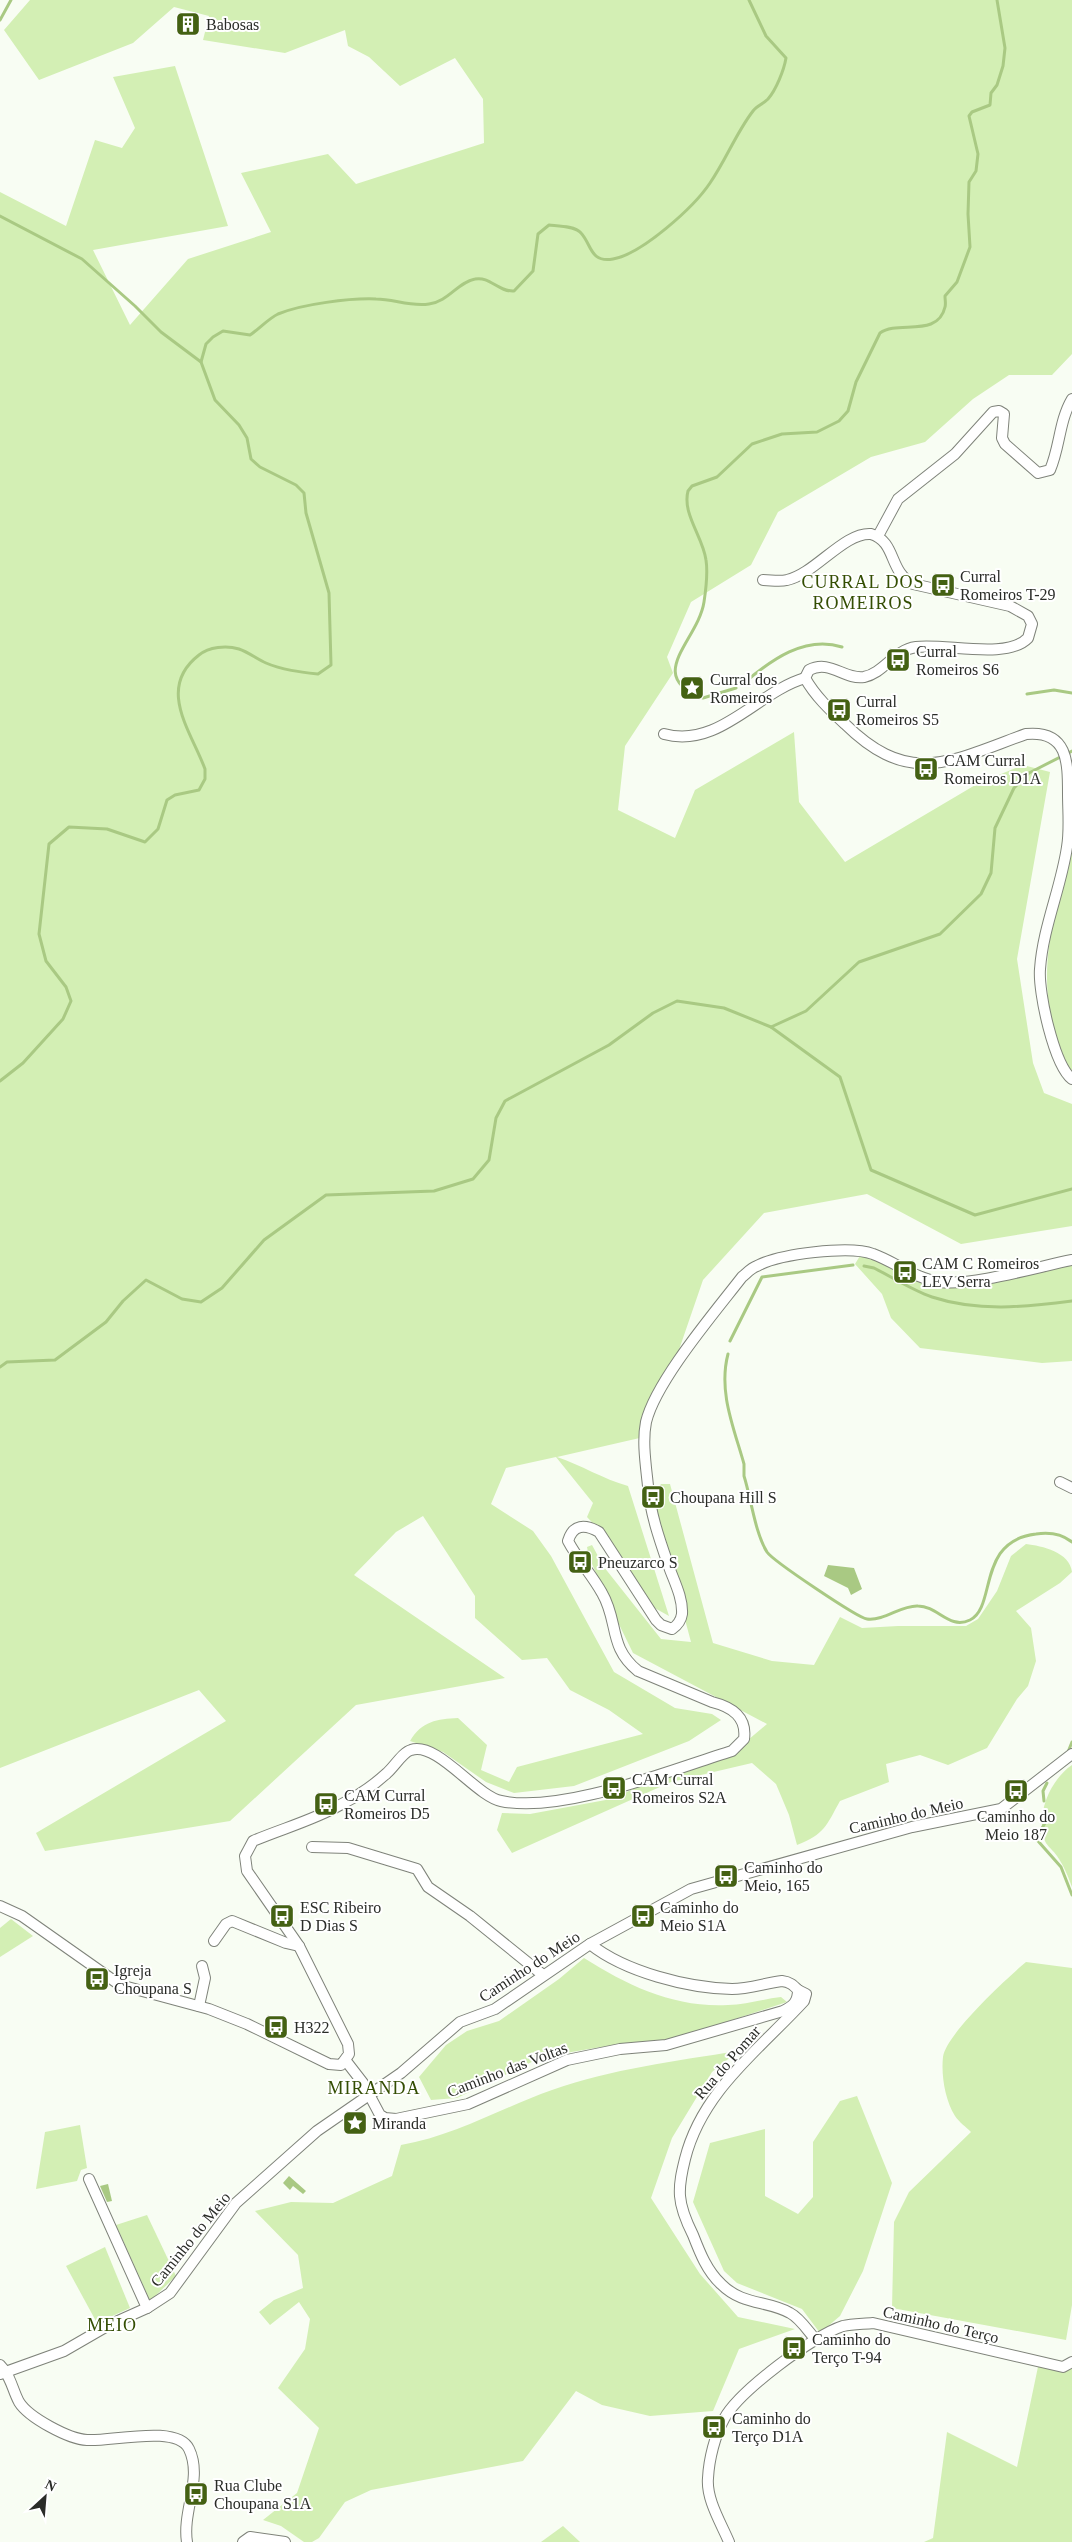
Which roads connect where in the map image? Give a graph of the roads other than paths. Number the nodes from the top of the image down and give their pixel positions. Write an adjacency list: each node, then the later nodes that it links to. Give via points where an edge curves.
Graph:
1 (1072, 400): 2 (street, via 1063,419 1050,470 1038,473 1005,444 1002,434 1004,414 993,412 955,454 898,499)
2 (878, 536): 3 (street, via 857,536 788,580); 4 (street, via 886,544 898,572 913,584 1010,606 1028,616 1032,627 1024,642 1015,646 986,649 917,647 897,654 876,672 856,677 823,665 809,670)
3 (763, 580)
4 (804, 678): 5 (street, via 784,685 725,726 682,736); 6 (street, via 856,735 870,747 895,759 921,764 948,762 1037,733 1054,740 1062,748 1067,758 1068,844 1044,937 1039,982 1061,1066)
5 (664, 734)
6 (1072, 1079)
7 (1072, 1260): 15 (street, via 960,1282 939,1282 873,1254 842,1249 774,1259 756,1266 742,1277 671,1373 646,1422 648,1488 659,1538 680,1597 682,1614 678,1624 672,1629 656,1620 599,1532 584,1526 577,1527 568,1541 603,1594 620,1654 638,1671 737,1713 743,1722 744,1739 732,1752 588,1796 540,1804 499,1801 446,1762 420,1749 410,1750 386,1774 340,1806 253,1841 245,1856 247,1871)
8 (1060, 1482): 9 (street)
9 (1072, 1488)
10 (1072, 1754): 14 (street, Caminho do Meio, via 1001,1809 912,1827 691,1889)
11 (312, 1847): 17 (street, via 348,1848 417,1869 428,1887)
12 (0, 1906): 19 (street, via 22,1916 120,1985)
13 (214, 1942): 15 (street, via 226,1924 232,1921 286,1944)
14 (590, 1944): 17 (street, Caminho do Meio); 18 (street, via 620,1964 662,1977 734,1989 782,1981 790,1982)
15 (299, 1946): 20 (street, via 348,2044)
16 (202, 1966): 19 (street, via 206,1978)
17 (543, 1975): 21 (street, Caminho do Meio, via 495,2009 460,2022 401,2073)
18 (798, 1990): 21 (street, Caminho das Voltas, via 796,2002 784,2011 666,2044 567,2060 468,2104 391,2119 380,2115); 24 (street, Rua do Pomar, via 806,1994 804,2001 708,2103 687,2151 680,2196 682,2210 707,2268 720,2283 745,2300 792,2314)
19 (199, 2006): 20 (street, via 247,2024 329,2064 337,2066)
20 (346, 2061): 21 (street, Caminho das Voltas)
21 (369, 2094): 23 (street, Caminho do Meio, via 317,2131 236,2204 170,2293)
22 (89, 2179): 23 (street)
23 (147, 2308): 26 (street, Caminho do Meio, via 64,2350)
24 (816, 2340): 25 (street, Caminho do Terço, via 843,2326 874,2323 1063,2367); 30 (street, Caminho do Terço, via 753,2387 732,2407 718,2431 707,2479 713,2507)
25 (1072, 2362)
26 (2, 2370): 27 (street, via 24,2409 62,2433 89,2441 164,2436 182,2441 195,2466 185,2530)
27 (187, 2542)
28 (243, 2542): 29 (street, via 250,2537)
29 (285, 2542)
30 (729, 2542)

